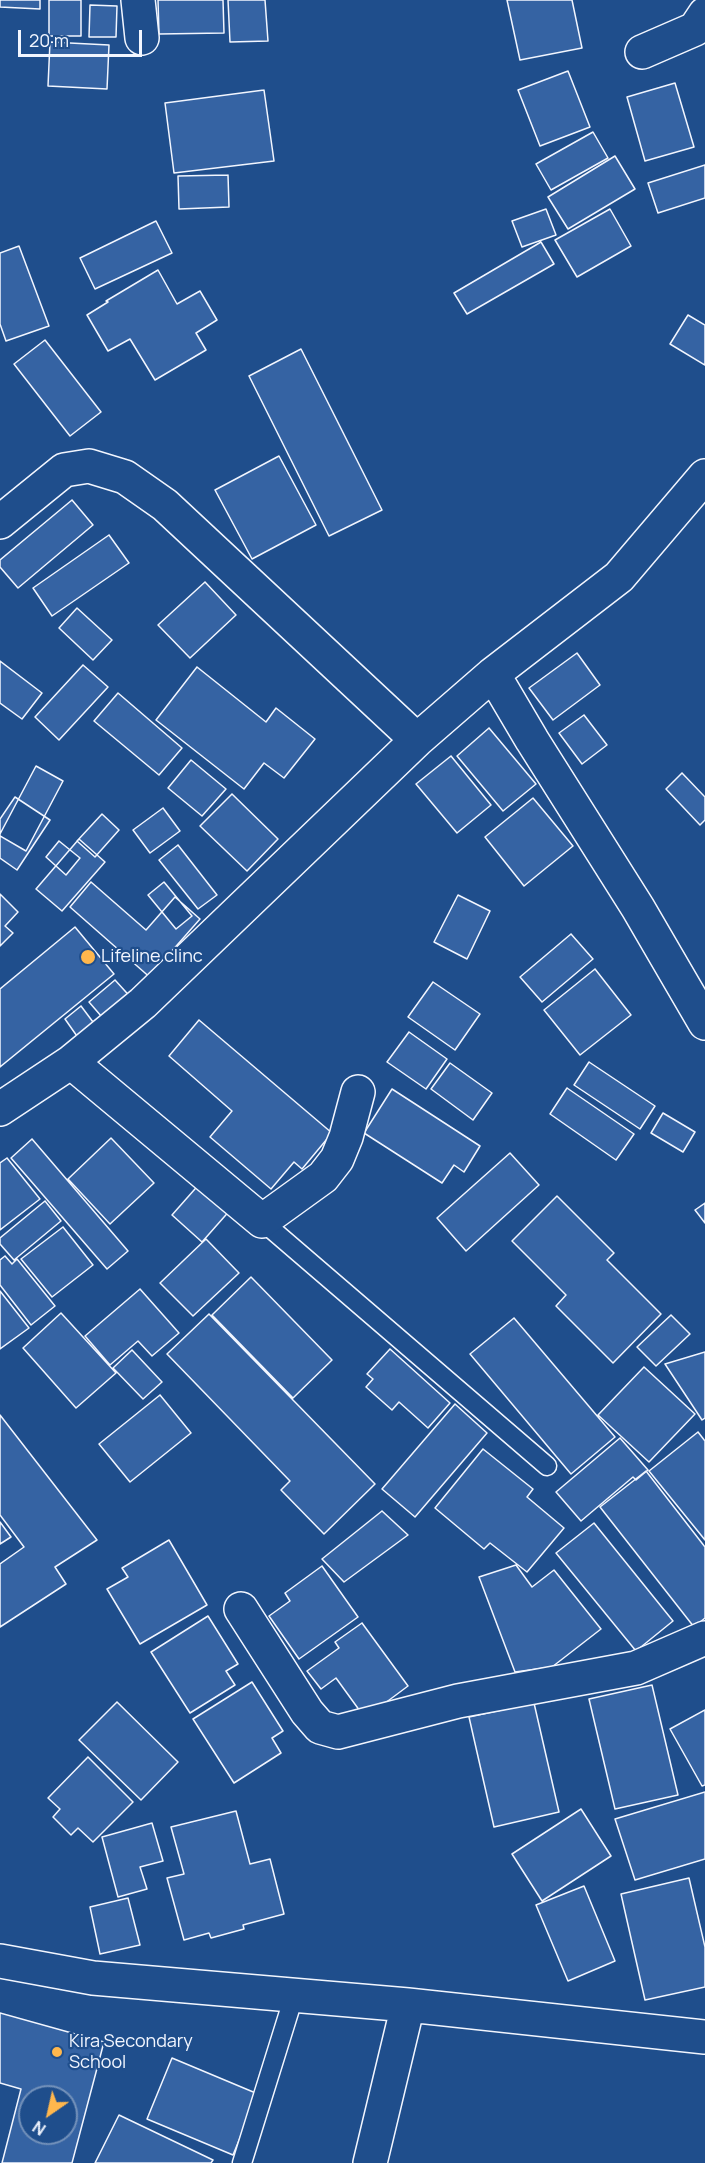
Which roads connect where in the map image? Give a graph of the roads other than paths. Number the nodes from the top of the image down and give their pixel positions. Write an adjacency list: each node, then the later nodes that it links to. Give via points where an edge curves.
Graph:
1 (138, 0): 3 (street)
2 (705, 14): 4 (street, via 695,29)
3 (142, 38)
4 (642, 52)
5 (705, 476): 7 (street, via 619,578)
6 (0, 522): 8 (street, via 64,470 89,466 125,477 165,505)
7 (493, 674): 8 (street); 9 (street)
8 (417, 740): 10 (street, via 143,1003)
9 (705, 1023)
10 (71, 1062): 12 (street); 13 (street)
11 (358, 1092): 13 (street, via 337,1159 323,1177)
12 (0, 1109)
13 (262, 1221): 14 (lane)
14 (547, 1467)
15 (241, 1609): 16 (street, via 307,1712 320,1727 338,1732 458,1701 636,1668)
16 (705, 1638)
17 (0, 1961): 18 (street, via 93,1978)
18 (294, 1996): 19 (street); 21 (lane)
19 (408, 2005): 20 (street); 22 (street)
20 (705, 2037)
21 (242, 2163)
22 (370, 2163)

